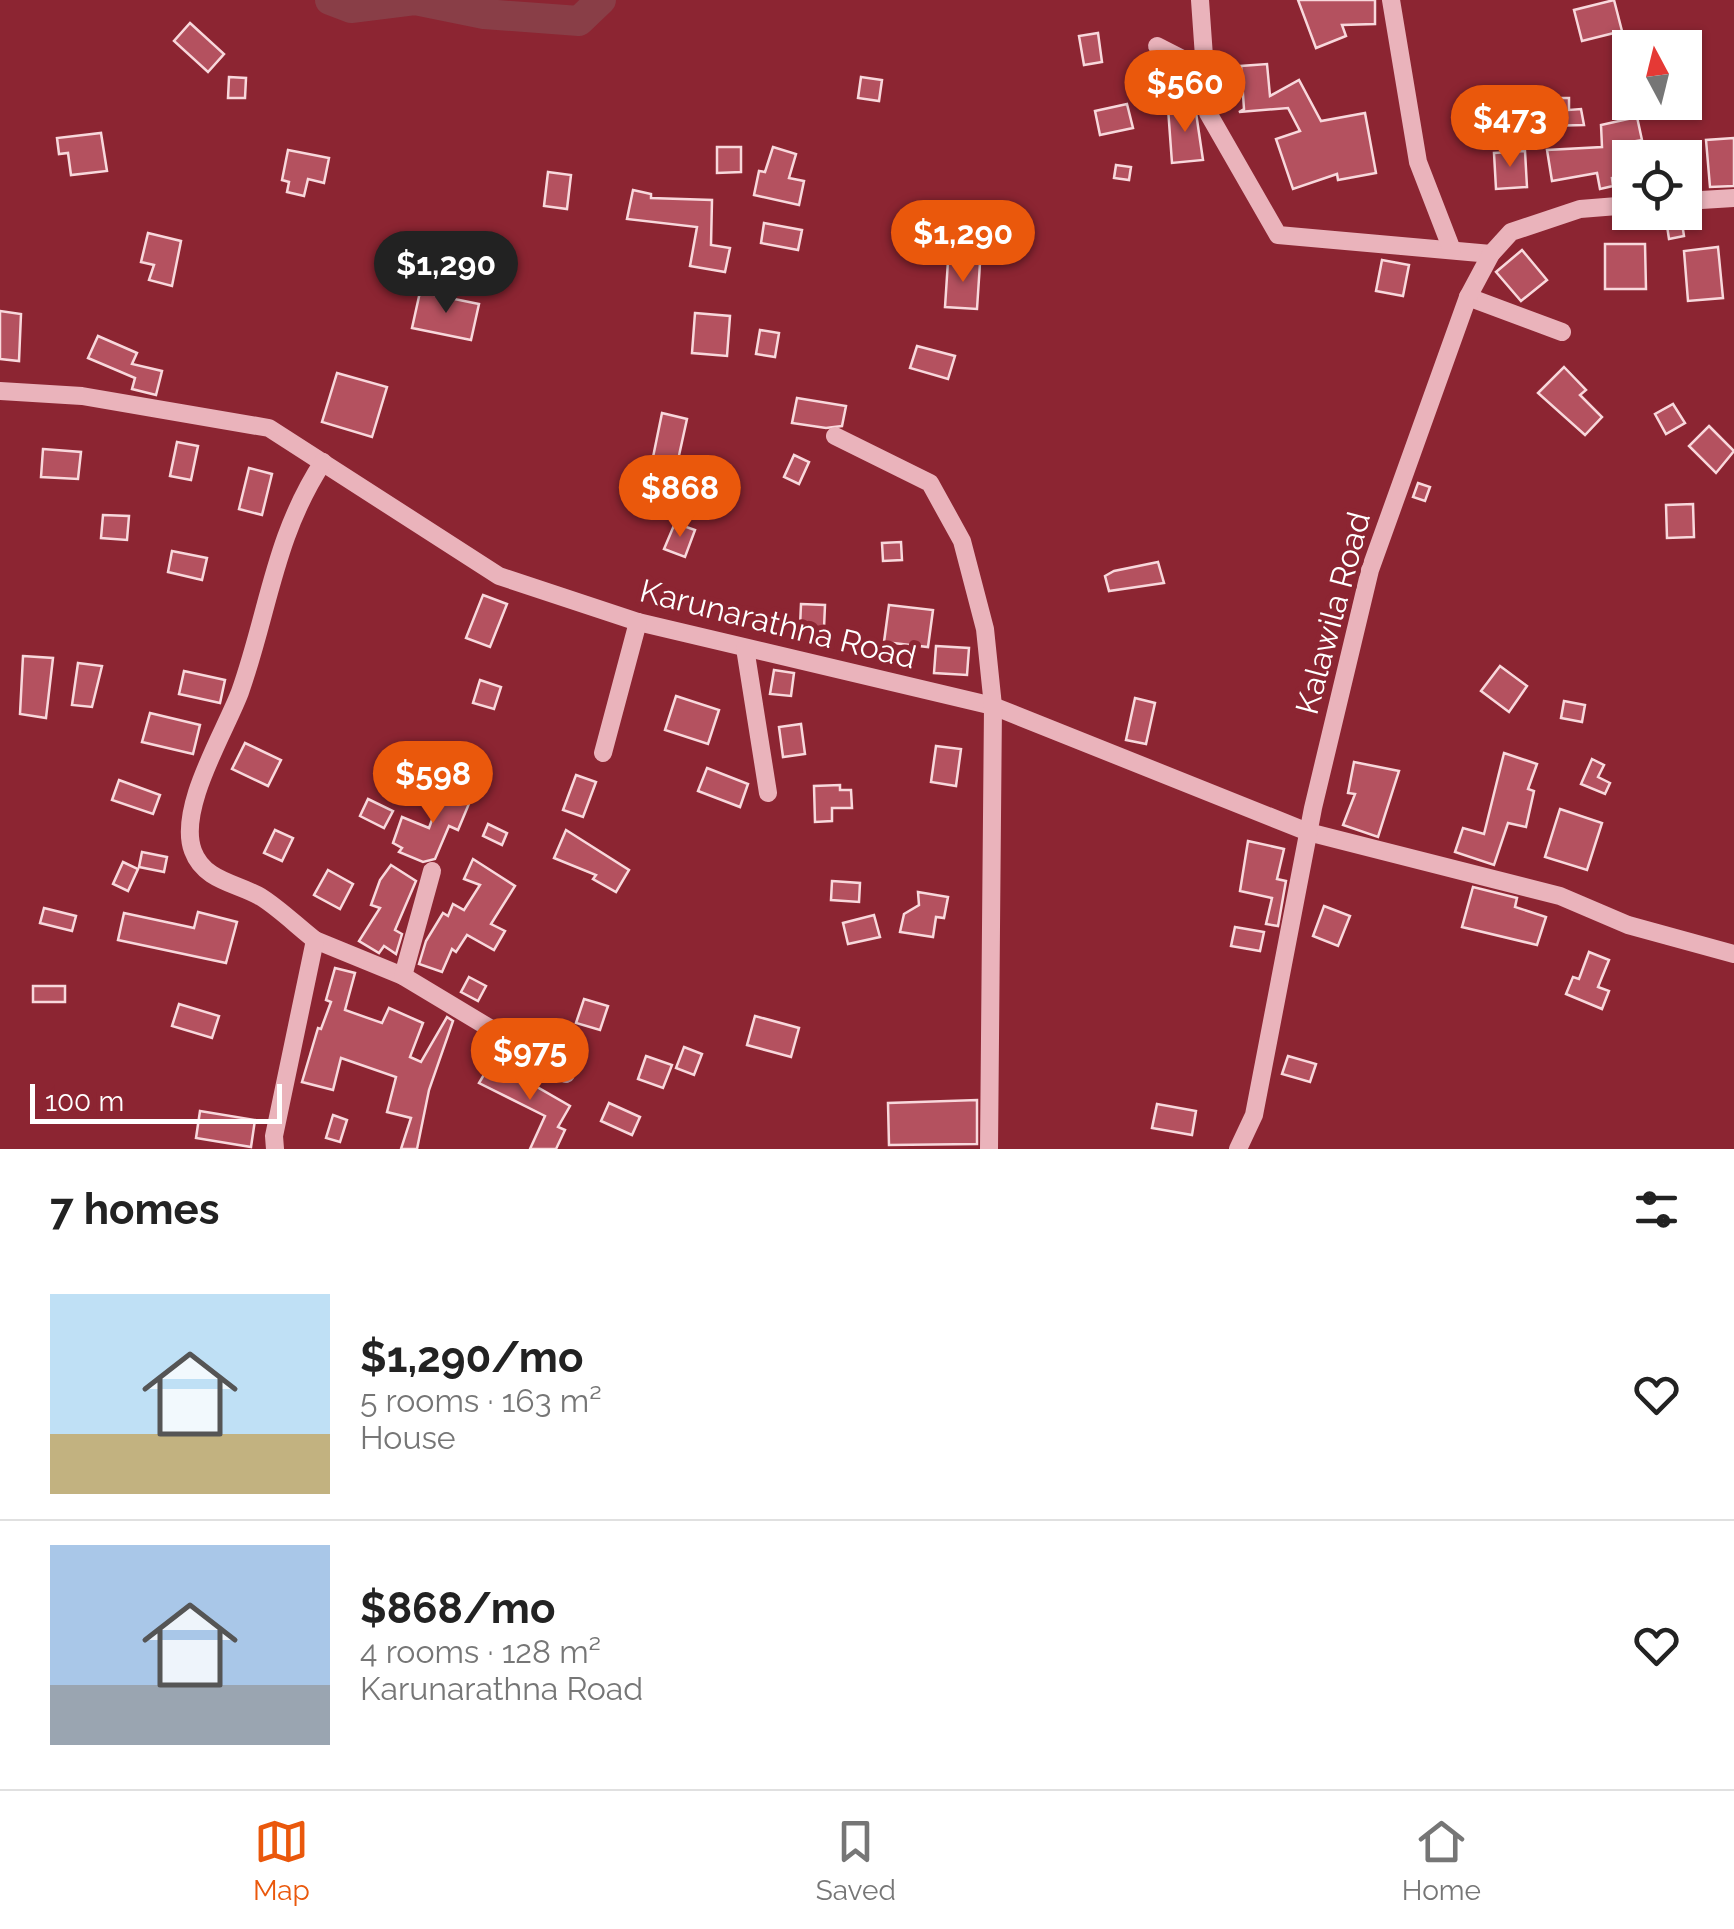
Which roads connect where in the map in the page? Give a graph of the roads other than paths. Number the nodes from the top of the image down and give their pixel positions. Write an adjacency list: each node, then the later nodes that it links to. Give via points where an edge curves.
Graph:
1 (1200, 0): 4 (street)
2 (1392, 0): 8 (street, via 1418,162)
3 (1157, 46): 4 (street)
4 (1204, 70): 8 (street, via 1208,113 1278,235)
5 (1734, 198): 6 (street)
6 (1702, 201)
7 (1612, 207): 9 (street, Kalawila Road, via 1530,224 1511,232)
8 (1452, 250): 9 (street)
9 (1491, 254): 10 (street, Kalawila Road)
10 (1468, 298): 11 (street); 20 (street, Kalawila Road, via 1370,570)
11 (1562, 332)
12 (0, 391): 14 (street, Karunarathna Road, via 82,396 270,428)
13 (835, 436): 17 (street, via 930,482 962,541 985,629)
14 (324, 462): 15 (street, Karunarathna Road, via 499,576); 22 (street, via 296,503 240,689 191,808 193,851 214,877 260,896)
15 (638, 622): 16 (street, Karunarathna Road); 18 (street)
16 (745, 648): 17 (street, Karunarathna Road); 19 (street)
17 (993, 706): 20 (street, Karunarathna Road); 27 (street)
18 (603, 753)
19 (768, 794)
20 (1308, 832): 23 (street, Karunarathna Road, via 1560,896 1628,925); 28 (street, Kalawila Road, via 1254,1115)
21 (432, 871): 24 (street)
22 (314, 940): 24 (street); 26 (street)
23 (1734, 954)
24 (403, 976): 25 (street)
25 (566, 1074)
26 (275, 1149)
27 (989, 1149)
28 (1238, 1149)

